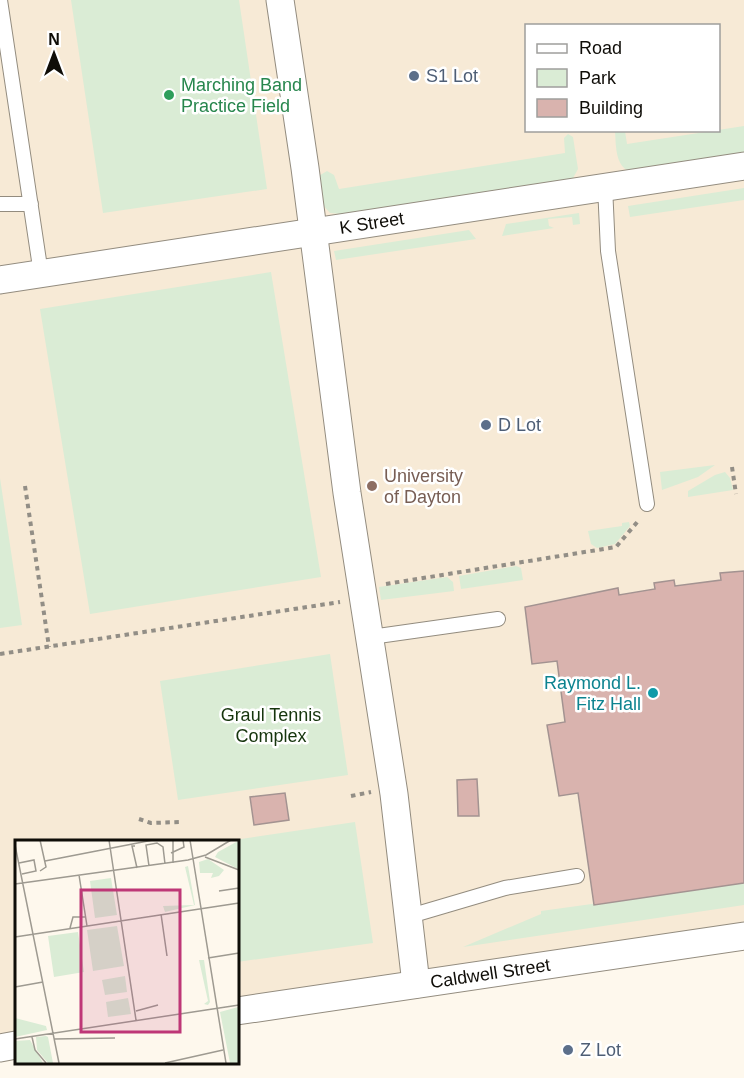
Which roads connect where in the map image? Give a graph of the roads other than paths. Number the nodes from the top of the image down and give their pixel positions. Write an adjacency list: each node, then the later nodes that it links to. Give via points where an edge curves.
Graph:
1 (0, 0): 6 (lane)
2 (280, 0): 7 (street)
3 (744, 166): 4 (street, K Street)
4 (605, 186): 7 (street, K Street); 10 (lane, via 608,251)
5 (0, 204): 6 (lane)
6 (31, 204): 8 (lane)
7 (312, 230): 8 (street, K Street); 12 (street)
8 (41, 274): 9 (street, K Street)
9 (0, 280)
10 (647, 504)
11 (498, 620): 12 (lane)
12 (371, 637): 14 (street)
13 (577, 876): 14 (lane, via 506,888)
14 (410, 916): 16 (street)
15 (744, 936): 16 (street, Caldwell Street)
16 (417, 984): 17 (street, Caldwell Street)
17 (238, 1011)
18 (15, 1045): 19 (street)
19 (0, 1048)

